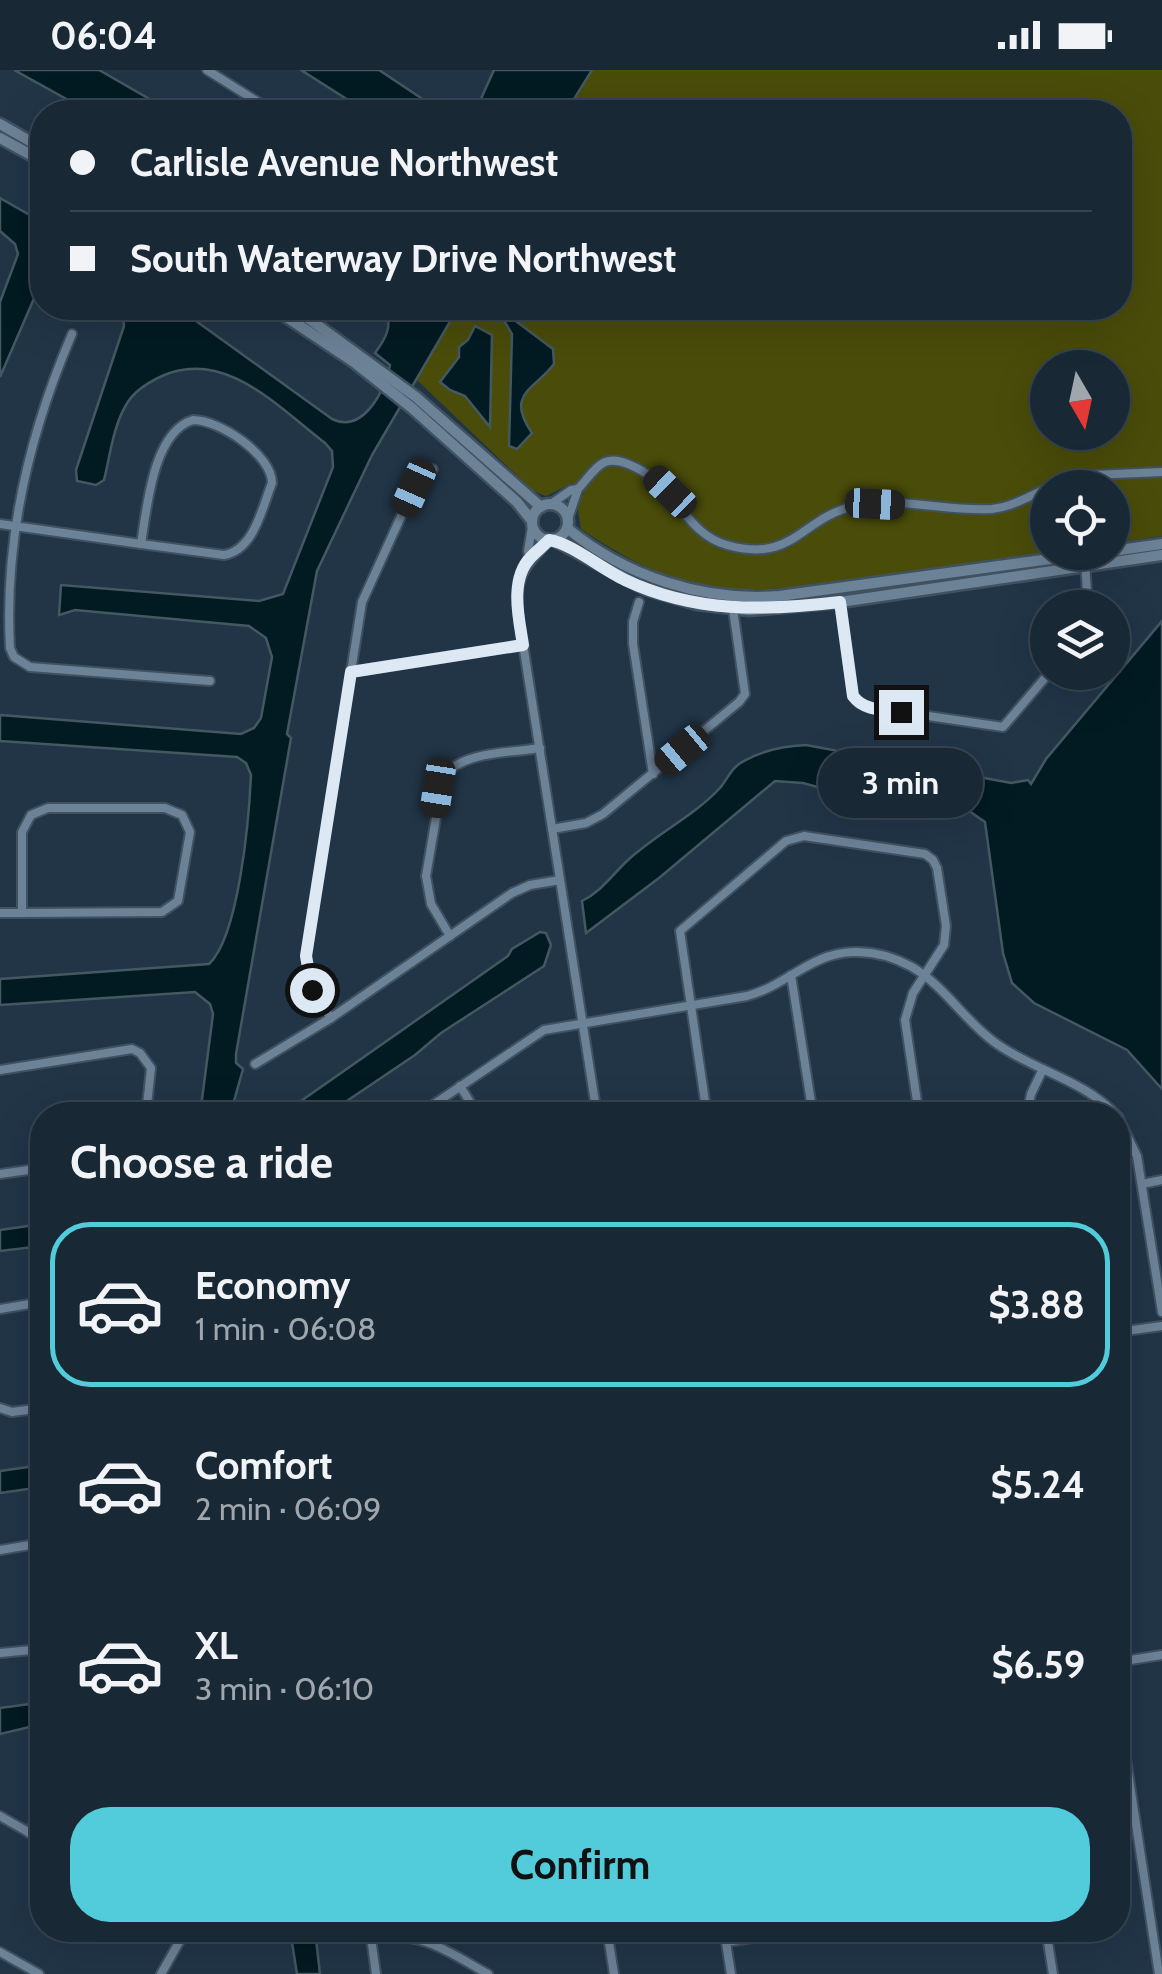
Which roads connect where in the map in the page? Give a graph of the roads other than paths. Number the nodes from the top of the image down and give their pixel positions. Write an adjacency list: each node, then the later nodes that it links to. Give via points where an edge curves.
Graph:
1 (207, 70): 2 (street)
2 (255, 100)
3 (0, 124): 5 (street)
4 (0, 138): 6 (street)
5 (30, 141)
6 (30, 154)
7 (290, 320): 10 (street)
8 (311, 320): 10 (street, via 381,370)
9 (72, 334): 20 (street, via 40,418)
10 (414, 403): 16 (street); 19 (street)
11 (433, 469): 34 (street, via 414,488 366,593)
12 (1161, 471): 13 (street)
13 (1130, 473)
14 (578, 489): 15 (street, via 600,465 623,462 655,478 709,536 754,550 788,542 858,505 1000,508); 16 (street); 17 (street)
15 (1030, 494)
16 (546, 505): 17 (street, via 563,510); 19 (street)
17 (568, 523): 21 (street); 28 (street, via 636,572 688,590 748,597)
18 (0, 524): 20 (street)
19 (532, 524): 21 (street, via 540,537); 27 (street)
20 (16, 526): 22 (street); 35 (street, via 9,630 10,648 21,663)
21 (552, 540): 27 (street); 32 (street, via 645,589)
22 (141, 544): 22 (street, via 164,444 184,423 212,422 269,465 272,483 241,549 224,555)
23 (1162, 544): 24 (street)
24 (1130, 548)
25 (1162, 555): 26 (street)
26 (1130, 556)
27 (530, 557): 33 (street, via 518,593)
28 (1030, 565)
29 (1030, 568): 31 (street)
30 (639, 602): 38 (street, via 633,644)
31 (840, 602): 32 (street); 36 (street, via 858,704 1004,727)
32 (733, 609): 38 (street, via 745,694)
33 (523, 645): 34 (street); 37 (street)
34 (351, 672): 47 (street, via 306,956 312,990)
35 (210, 680)
36 (1035, 690)
37 (540, 748): 39 (street); 43 (street, via 465,760 443,776 426,876 431,904)
38 (653, 774): 39 (street, via 595,819)
39 (552, 829): 40 (street)
40 (560, 880): 43 (street, via 512,892); 48 (street)
41 (0, 913): 42 (street)
42 (22, 913): 42 (street, via 22,832 39,810 165,808 188,823 182,892 171,908)
43 (450, 936): 47 (street)
44 (791, 975): 45 (street, via 823,957 855,952 888,956); 46 (street, via 757,993); 58 (street)
45 (926, 976): 46 (street, via 946,936 933,860 804,836 786,841 680,931); 50 (street, via 984,1034); 59 (street, via 905,1020)
46 (690, 1005): 48 (street); 57 (street)
47 (330, 1018): 49 (street)
48 (582, 1022): 52 (street, via 535,1034); 56 (street)
49 (255, 1064)
50 (1043, 1069): 60 (street); 61 (street)
51 (0, 1070): 53 (street, via 132,1050 151,1068)
52 (460, 1086): 54 (street); 55 (street)
53 (147, 1102)
54 (437, 1102)
55 (470, 1102)
56 (595, 1102)
57 (705, 1102)
58 (811, 1102)
59 (917, 1102)
60 (1029, 1102)
61 (1101, 1102)
62 (1130, 1138): 66 (street)
63 (30, 1170): 64 (street)
64 (0, 1174)
65 (1162, 1180): 66 (street)
66 (1142, 1184): 69 (street)
67 (30, 1304): 68 (street)
68 (0, 1309)
69 (1162, 1312)
70 (1162, 1326): 71 (street)
71 (1130, 1330)
72 (0, 1408): 73 (street)
73 (30, 1410)
74 (30, 1545): 75 (street)
75 (0, 1550)
76 (30, 1650): 77 (street)
77 (0, 1653)
78 (1162, 1655): 79 (street)
79 (1130, 1660)
80 (1130, 1785): 97 (street)
81 (0, 1816): 82 (street)
82 (29, 1832)
83 (179, 1942): 91 (street)
84 (372, 1942): 92 (street)
85 (427, 1942): 93 (street)
86 (610, 1942): 94 (street)
87 (726, 1942): 95 (street)
88 (1048, 1942): 96 (street)
89 (0, 1952): 90 (street)
90 (38, 1974)
91 (161, 1974)
92 (376, 1974)
93 (488, 1974)
94 (614, 1974)
95 (731, 1974)
96 (1053, 1974)
97 (1159, 1974)

